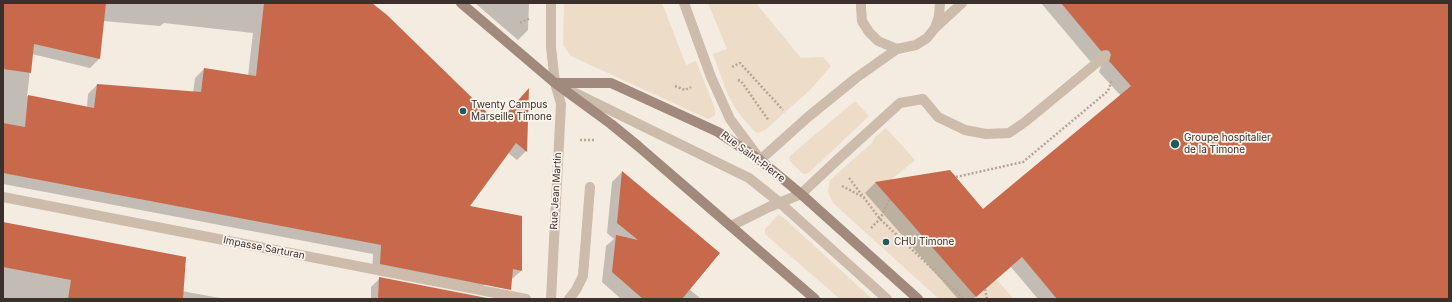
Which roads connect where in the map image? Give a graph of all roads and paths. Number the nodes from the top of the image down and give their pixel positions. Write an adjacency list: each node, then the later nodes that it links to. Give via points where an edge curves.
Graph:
1 (461, 3): 12 (main road)
2 (551, 3): 12 (street, Rue Jean Martin, via 551,47)
3 (684, 3): 15 (street, via 730,119)
4 (861, 3): 8 (street, via 862,20 869,32 878,41)
5 (940, 3): 7 (street)
6 (962, 3): 7 (street)
7 (935, 28): 8 (street, via 927,38 916,45)
8 (897, 50): 15 (street, via 856,78)
9 (1105, 56): 18 (street, via 1045,107 1009,133 986,134 965,130 938,117 923,99 900,103)
10 (727, 70): 13 (path, via 740,63)
11 (734, 78): 14 (path, via 741,81)
12 (555, 83): 15 (main road, Rue Saint-Pierre, via 611,83 718,132); 21 (street, via 749,178); 23 (main road, via 611,124); 27 (street, Rue Jean Martin, via 561,104)
13 (785, 112)
14 (772, 124)
15 (760, 160): 18 (main road, Rue Saint-Pierre)
16 (846, 174): 22 (path)
17 (590, 187): 28 (street, via 583,276)
18 (801, 194): 21 (street); 31 (main road, Rue Saint-Pierre)
19 (3, 197): 26 (street, Impasse Sarturan)
20 (890, 199): 22 (path)
21 (779, 202): 23 (street); 30 (street)
22 (880, 218): 24 (path); 32 (path)
23 (731, 226): 29 (main road)
24 (866, 233)
25 (985, 289): 33 (path)
26 (526, 299)
27 (551, 299)
28 (569, 299)
29 (815, 299)
30 (887, 299)
31 (918, 299)
32 (964, 299)
33 (987, 299)

